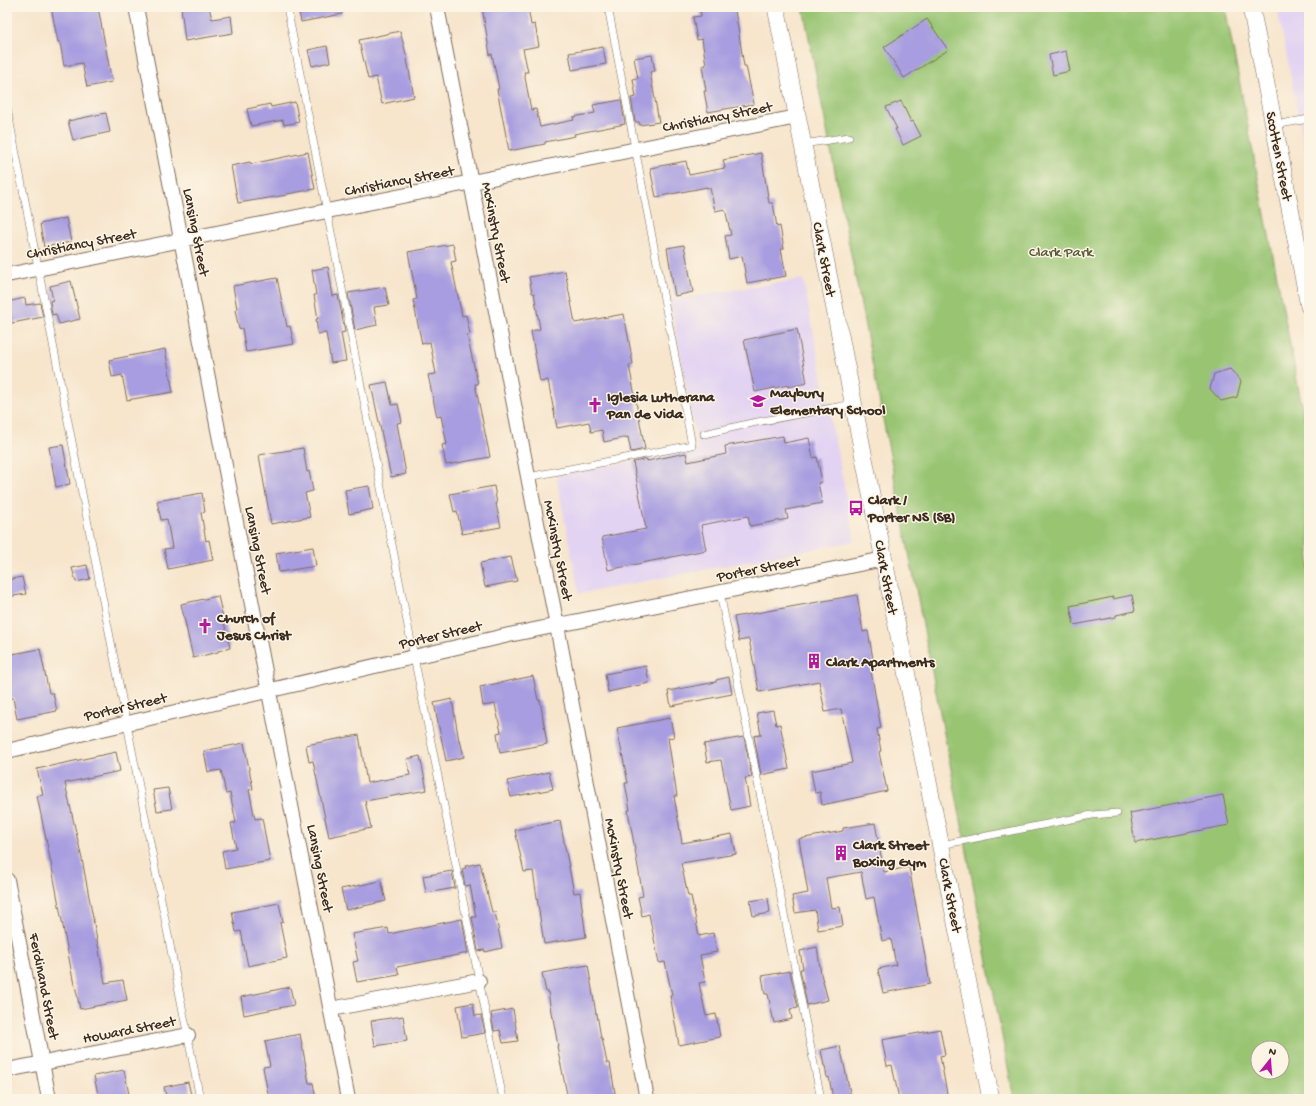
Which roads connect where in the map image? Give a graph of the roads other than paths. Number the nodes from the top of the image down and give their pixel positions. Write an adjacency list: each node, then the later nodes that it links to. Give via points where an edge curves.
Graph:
1 (136, 7): 16 (street, Lansing Street)
2 (287, 7): 15 (lane)
3 (437, 7): 14 (street, McKinstry Street)
4 (608, 7): 13 (lane)
5 (776, 7): 8 (street, Clark Street)
6 (1251, 7): 10 (street, Scotten Street)
7 (7, 108): 17 (lane)
8 (797, 117): 12 (street, Clark Street); 13 (street, Christiancy Street)
9 (1309, 119): 10 (lane)
10 (1274, 125): 19 (street, Scotten Street)
11 (849, 137): 12 (lane)
12 (803, 144): 20 (street, Clark Street)
13 (636, 150): 14 (street, Christiancy Street); 22 (lane, via 692,445)
14 (471, 183): 15 (street, Christiancy Street); 22 (street, McKinstry Street)
15 (327, 211): 16 (street, Christiancy Street); 26 (lane)
16 (181, 240): 17 (street, Christiancy Street); 27 (street, Lansing Street)
17 (38, 269): 18 (street, Christiancy Street); 28 (lane)
18 (7, 275)
19 (1309, 306)
20 (854, 404): 21 (lane); 23 (street, Clark Street)
21 (704, 434)
22 (528, 477): 25 (street, McKinstry Street)
23 (884, 559): 24 (street, Porter Street); 31 (street, Clark Street)
24 (720, 593): 25 (street, Porter Street); 43 (lane)
25 (557, 626): 26 (street, Porter Street); 42 (street, McKinstry Street)
26 (414, 657): 27 (street, Porter Street); 33 (lane)
27 (269, 690): 28 (street, Porter Street); 34 (street, Lansing Street)
28 (126, 723): 29 (street, Porter Street); 35 (lane)
29 (7, 751)
30 (1118, 813): 31 (lane, via 1092,815)
31 (941, 845): 44 (street, Clark Street)
32 (7, 880): 36 (street, Ferdinand Street)
33 (479, 981): 34 (street); 41 (lane)
34 (330, 1009): 40 (street, Lansing Street)
35 (188, 1035): 36 (street, Howard Street); 39 (lane)
36 (42, 1063): 37 (street, Howard Street); 38 (street, Ferdinand Street)
37 (7, 1070)
38 (49, 1099)
39 (200, 1099)
40 (348, 1099)
41 (503, 1099)
42 (647, 1099)
43 (821, 1099)
44 (992, 1099)

